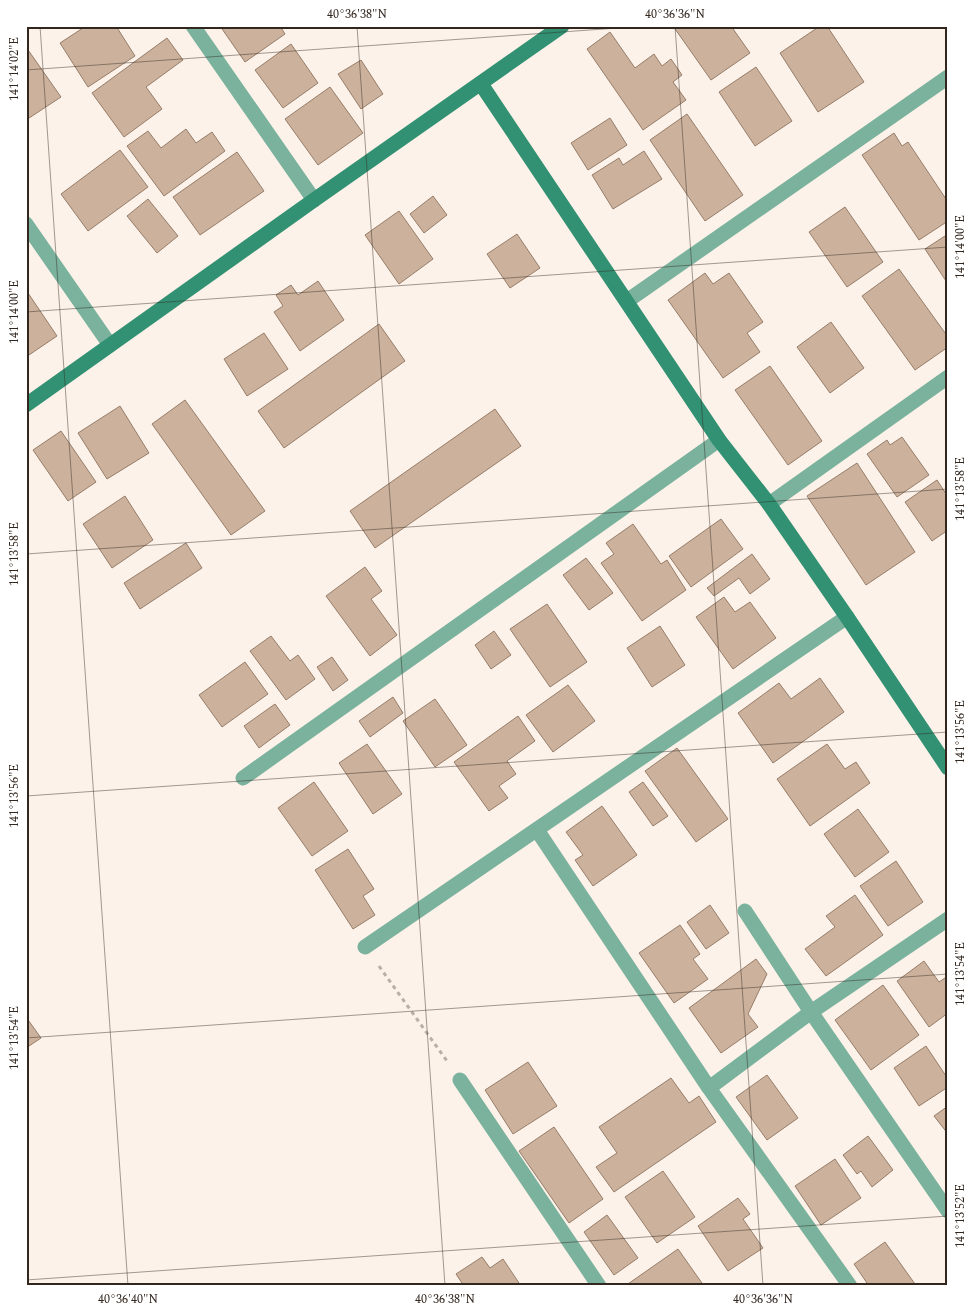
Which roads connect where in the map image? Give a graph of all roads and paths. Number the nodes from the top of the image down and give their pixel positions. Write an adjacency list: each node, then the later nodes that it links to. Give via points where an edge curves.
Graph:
1 (192, 26): 5 (street)
2 (562, 26): 4 (street)
3 (948, 77): 7 (street)
4 (481, 84): 5 (street); 7 (street)
5 (314, 200): 8 (street)
6 (26, 224): 8 (street)
7 (627, 301): 11 (street)
8 (110, 345): 10 (street)
9 (948, 377): 12 (street)
10 (26, 405)
11 (719, 440): 12 (street); 15 (street)
12 (768, 504): 13 (street)
13 (847, 618): 14 (street); 16 (street)
14 (948, 768)
15 (243, 778)
16 (537, 830): 19 (street); 22 (street)
17 (745, 911): 20 (street)
18 (948, 919): 20 (street)
19 (365, 947): 21 (path)
20 (811, 1012): 22 (street); 23 (street)
21 (460, 1080): 24 (street)
22 (709, 1088): 25 (street)
23 (948, 1211)
24 (599, 1286)
25 (850, 1286)

